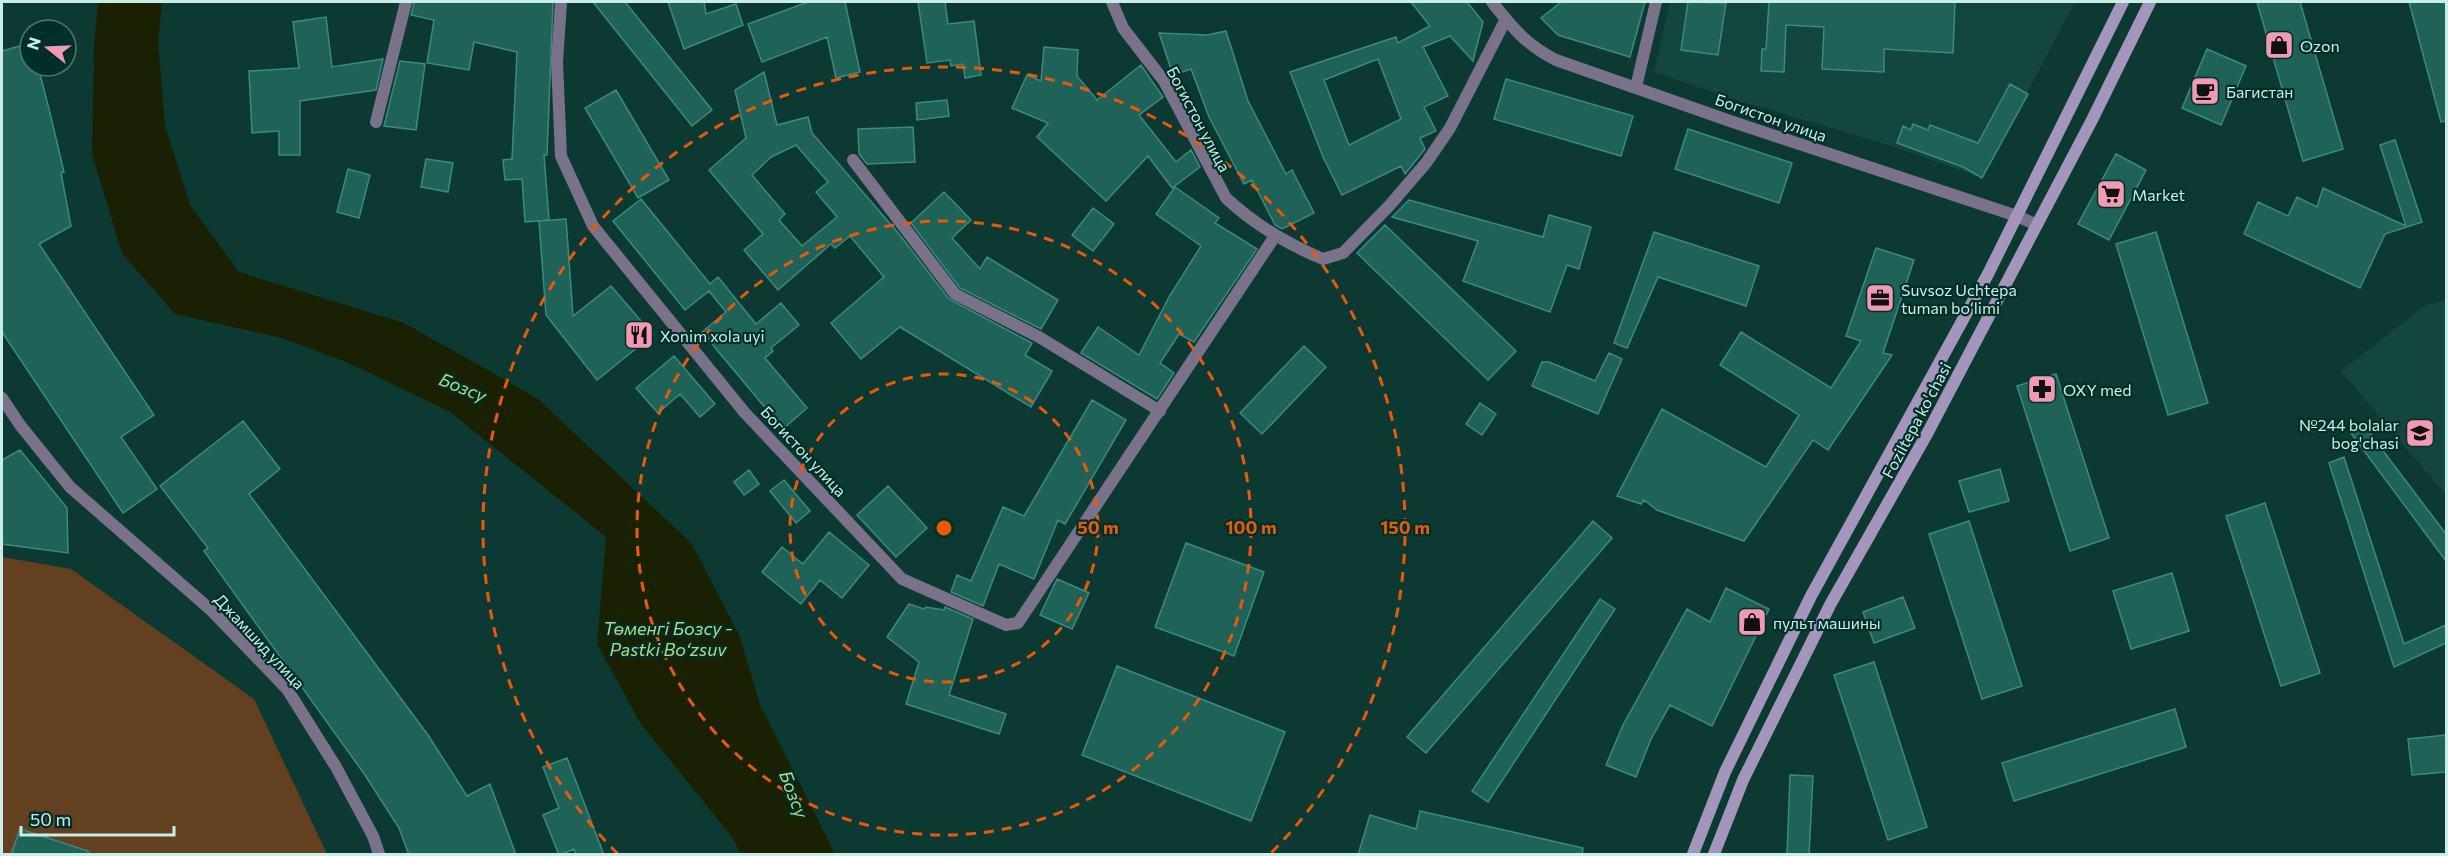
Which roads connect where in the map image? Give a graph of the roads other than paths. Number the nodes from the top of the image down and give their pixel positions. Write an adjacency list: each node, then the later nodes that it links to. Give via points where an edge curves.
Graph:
1 (406, 2): 10 (street)
2 (561, 2): 16 (street, Богистон улица, via 557,62 561,156 593,226 745,414 902,579 1006,625 1018,623)
3 (1112, 2): 14 (street, Богистон улица, via 1123,28 1164,81 1226,198)
4 (1492, 2): 8 (street, Богистон улица)
5 (1656, 2): 9 (street)
6 (2123, 2): 12 (main road, Foziltepa ko'chasi)
7 (2150, 2): 13 (main road, Foziltepa ko'chasi)
8 (1506, 19): 9 (street, Богистон улица, via 1518,35 1546,55); 14 (street, Богистон улица, via 1450,128 1432,154 1343,253 1323,259)
9 (1636, 87): 12 (street, Богистон улица)
10 (376, 122)
11 (853, 160): 16 (street, via 955,294 1039,337)
12 (2017, 216): 13 (street, Богистон улица); 18 (main road, Foziltepa ko'chasi, via 1917,408 1810,596 1725,772)
13 (2037, 225): 19 (main road, Foziltepa ko'chasi, via 1914,459 1830,605 1743,780)
14 (1275, 236): 16 (street, Богистон улица)
15 (2, 398): 17 (street, Джамшид улица, via 70,487 212,611 287,689 336,767)
16 (1160, 411)
17 (379, 855)
18 (1693, 855)
19 (1714, 855)

